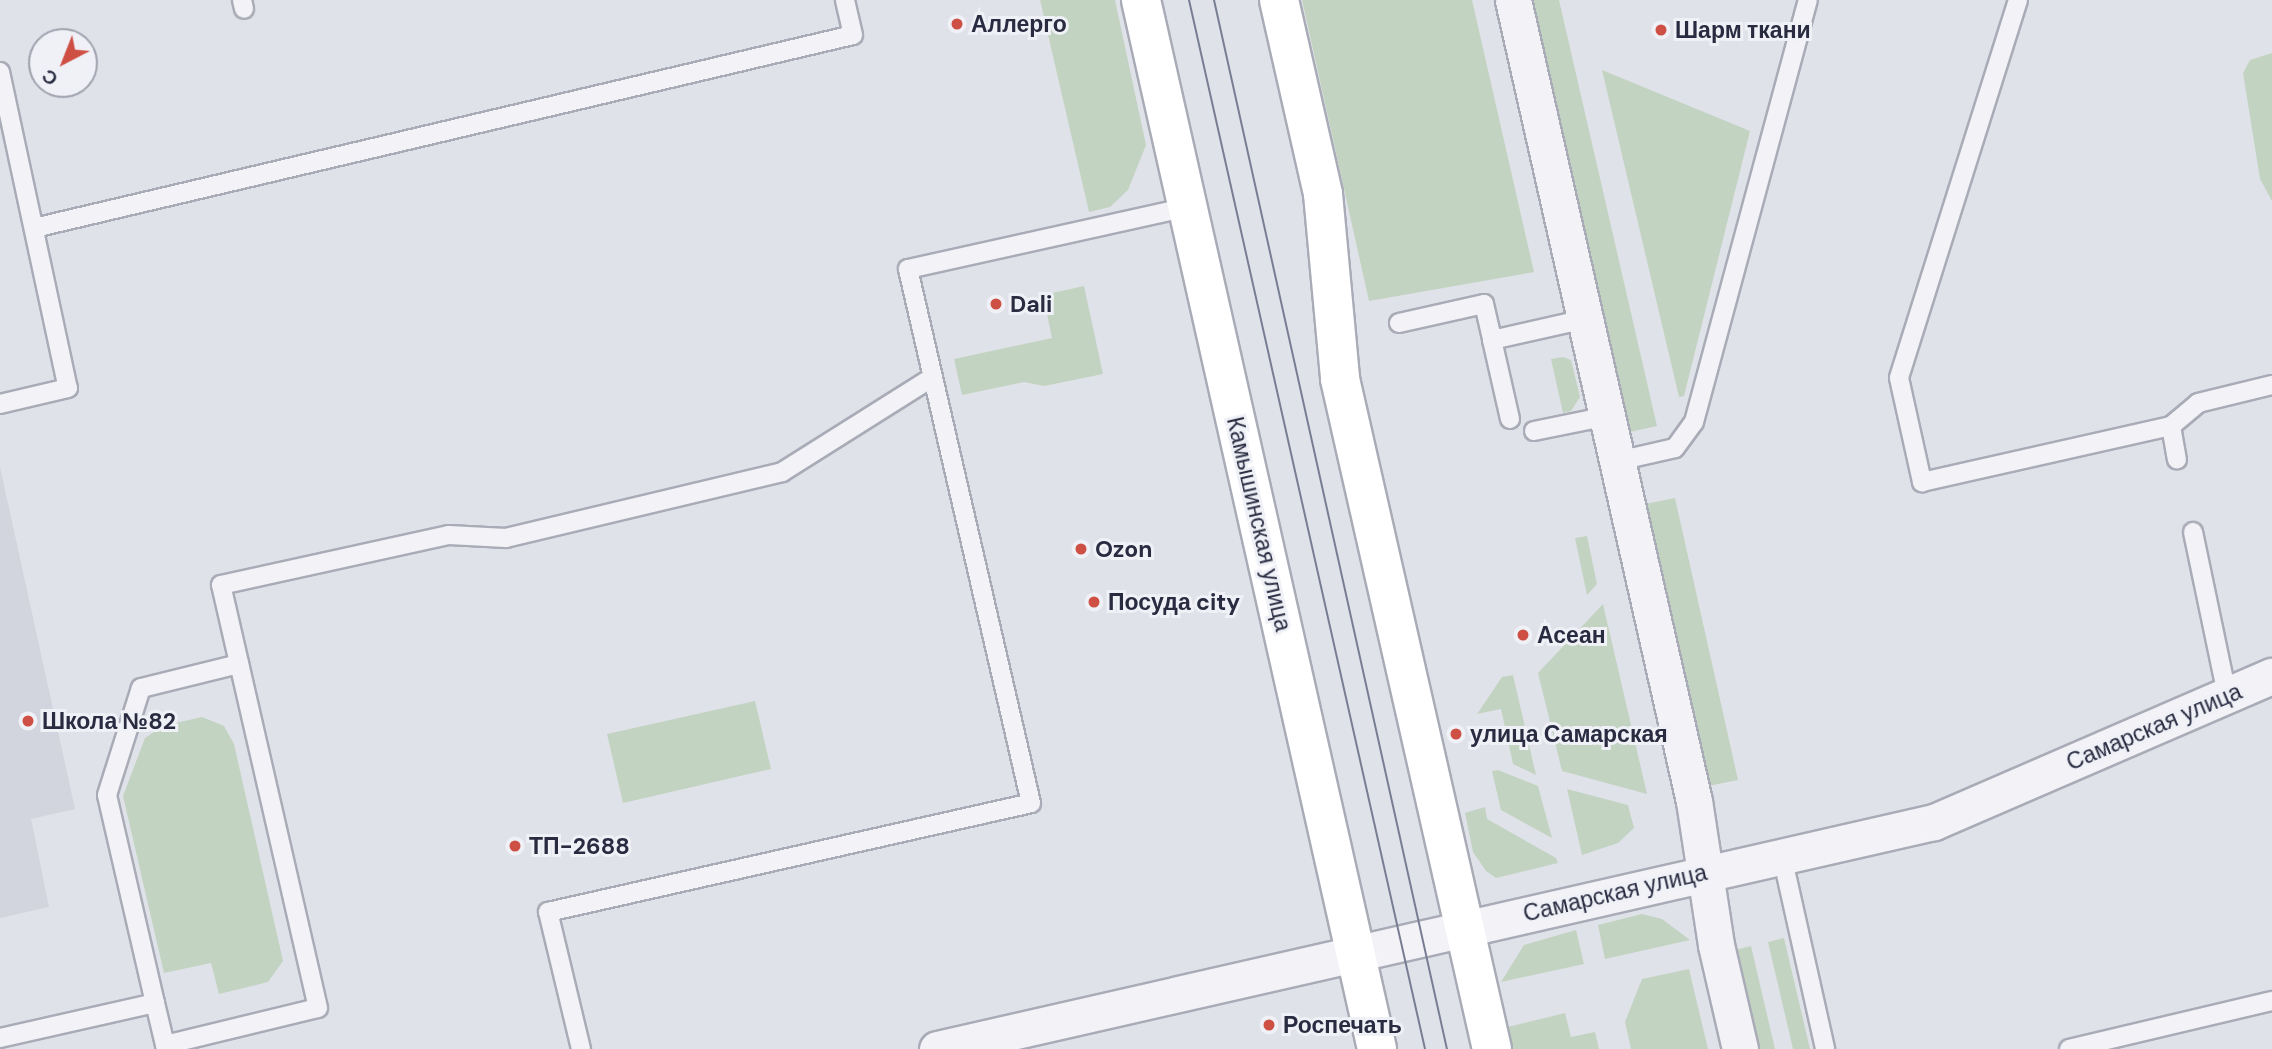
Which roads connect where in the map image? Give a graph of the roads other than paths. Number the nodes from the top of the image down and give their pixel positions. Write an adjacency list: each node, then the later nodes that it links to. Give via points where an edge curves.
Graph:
1 (845, 0): 9 (lane, via 853,35)
2 (1141, 0): 8 (main road, Камышинская улица)
3 (1279, 0): 28 (main road, via 1323,194 1340,379)
4 (1513, 0): 10 (street)
5 (1808, 0): 21 (lane, via 1694,422 1675,448)
6 (2018, 0): 18 (lane, via 1899,378 1923,482)
7 (0, 72): 9 (lane)
8 (1188, 207): 13 (lane, via 908,269); 29 (main road, Камышинская улица)
9 (34, 228): 15 (lane, via 68,388)
10 (1585, 318): 12 (lane); 16 (street)
11 (1398, 323): 12 (lane, via 1484,304)
12 (1492, 340): 17 (lane)
13 (933, 377): 23 (lane, via 782,472 506,538 449,535 221,585); 35 (lane, via 1031,803 548,912)
14 (2272, 385): 18 (lane, via 2198,403)
15 (0, 404)
16 (1608, 416): 19 (lane); 21 (street)
17 (1510, 419)
18 (2171, 426): 20 (lane)
19 (1534, 431)
20 (2177, 459)
21 (1618, 460): 27 (street, via 1694,801)
22 (2193, 533): 25 (lane)
23 (239, 664): 31 (lane, via 141,688 107,795); 34 (lane, via 318,1008)
24 (2272, 676): 25 (street, Самарская улица)
25 (2227, 695): 26 (street, Самарская улица, via 1934,822)
26 (1782, 856): 27 (street, Самарская улица); 39 (lane)
27 (1705, 872): 28 (street, Самарская улица); 38 (street)
28 (1463, 926): 29 (street, Самарская улица); 37 (main road)
29 (1355, 952): 33 (street, Самарская улица); 36 (main road, Камышинская улица)
30 (2272, 1001): 40 (lane)
31 (155, 1003): 32 (lane); 34 (lane)
32 (0, 1038)
33 (959, 1046)
34 (165, 1047)
35 (581, 1049)
36 (1377, 1049)
37 (1492, 1049)
38 (1740, 1049)
39 (1825, 1049)
40 (2069, 1049)

